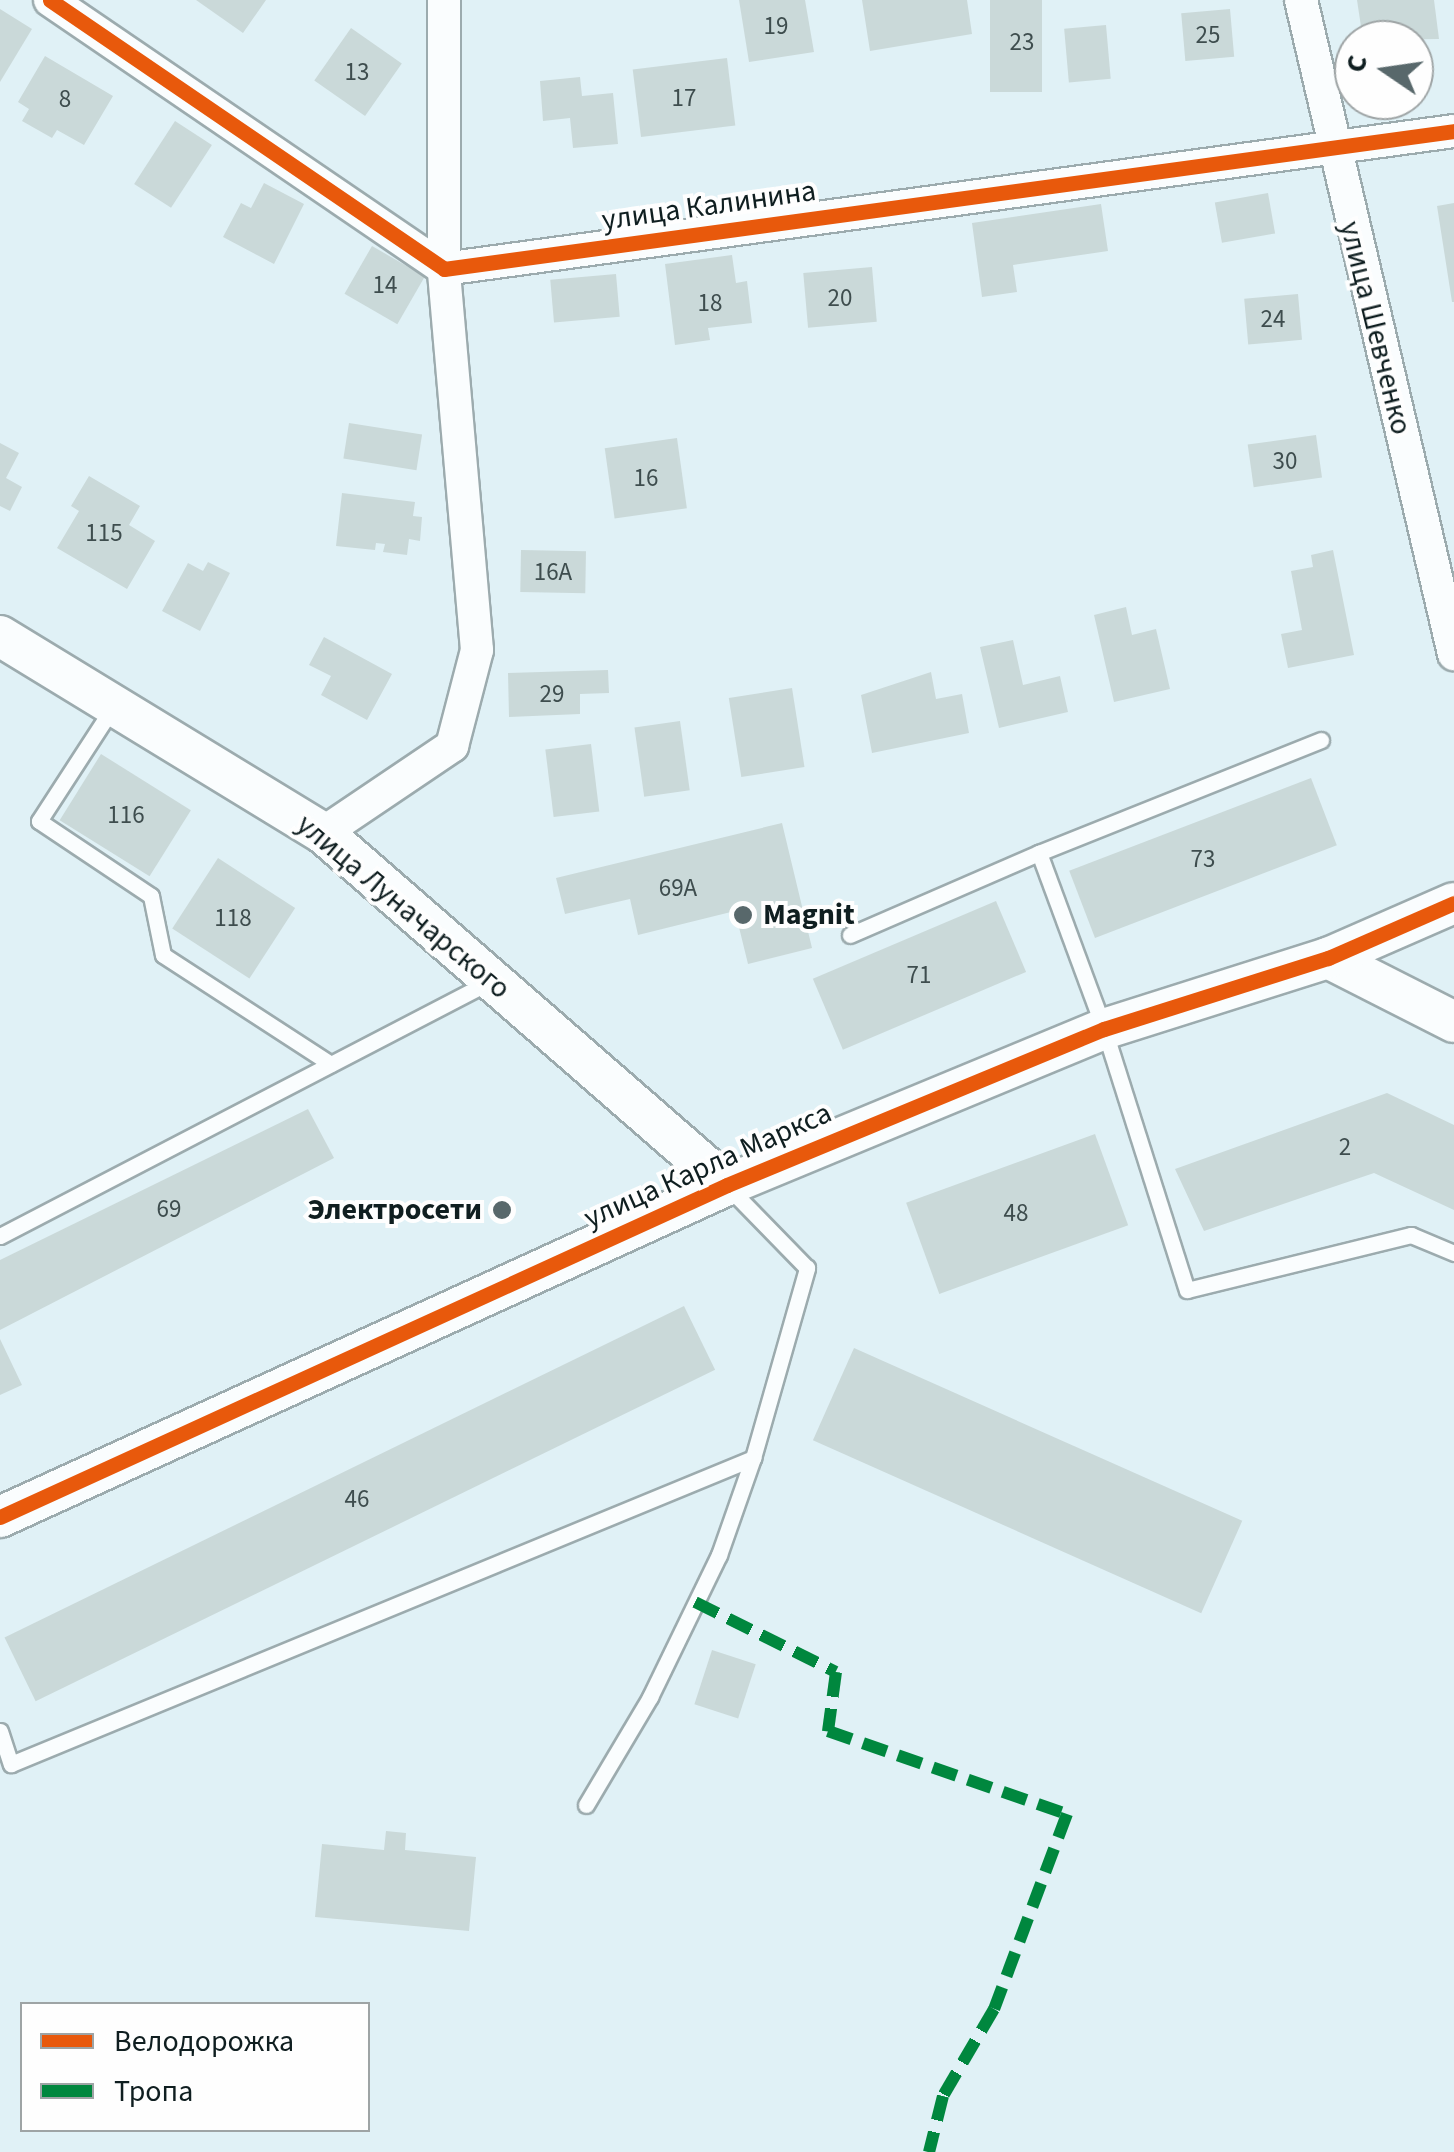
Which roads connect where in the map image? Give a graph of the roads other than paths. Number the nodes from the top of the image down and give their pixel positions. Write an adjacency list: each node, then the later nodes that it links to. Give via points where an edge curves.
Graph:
1 (50, 0): 6 (street)
2 (444, 0): 6 (street)
3 (1301, 0): 5 (street, улица Шевченко)
4 (1454, 131): 5 (street, улица Калинина)
5 (1332, 150): 6 (street, улица Калинина); 8 (street, улица Шевченко)
6 (444, 270): 11 (street, via 477,650 452,746)
7 (0, 636): 9 (street, улица Луначарского)
8 (1454, 654)
9 (113, 707): 11 (street, улица Луначарского); 19 (lane, via 39,821 151,896 163,955)
10 (1321, 740): 12 (lane)
11 (323, 833): 16 (street, улица Луначарского)
12 (1039, 853): 14 (lane); 18 (lane)
13 (1454, 904): 15 (street, улица Карла Маркса)
14 (850, 935)
15 (1328, 958): 17 (street); 18 (street, улица Карла Маркса)
16 (492, 980): 19 (lane); 20 (street, улица Луначарского)
17 (1454, 1022)
18 (1104, 1029): 20 (street, улица Карла Маркса); 22 (lane, via 1187,1290 1411,1235)
19 (331, 1064): 21 (lane)
20 (727, 1185): 23 (lane, via 807,1268); 24 (street, улица Карла Маркса)
21 (0, 1236)
22 (1454, 1253)
23 (753, 1458): 25 (lane, via 11,1764); 26 (lane, via 719,1554 650,1697)
24 (0, 1517)
25 (0, 1732)
26 (586, 1805)

